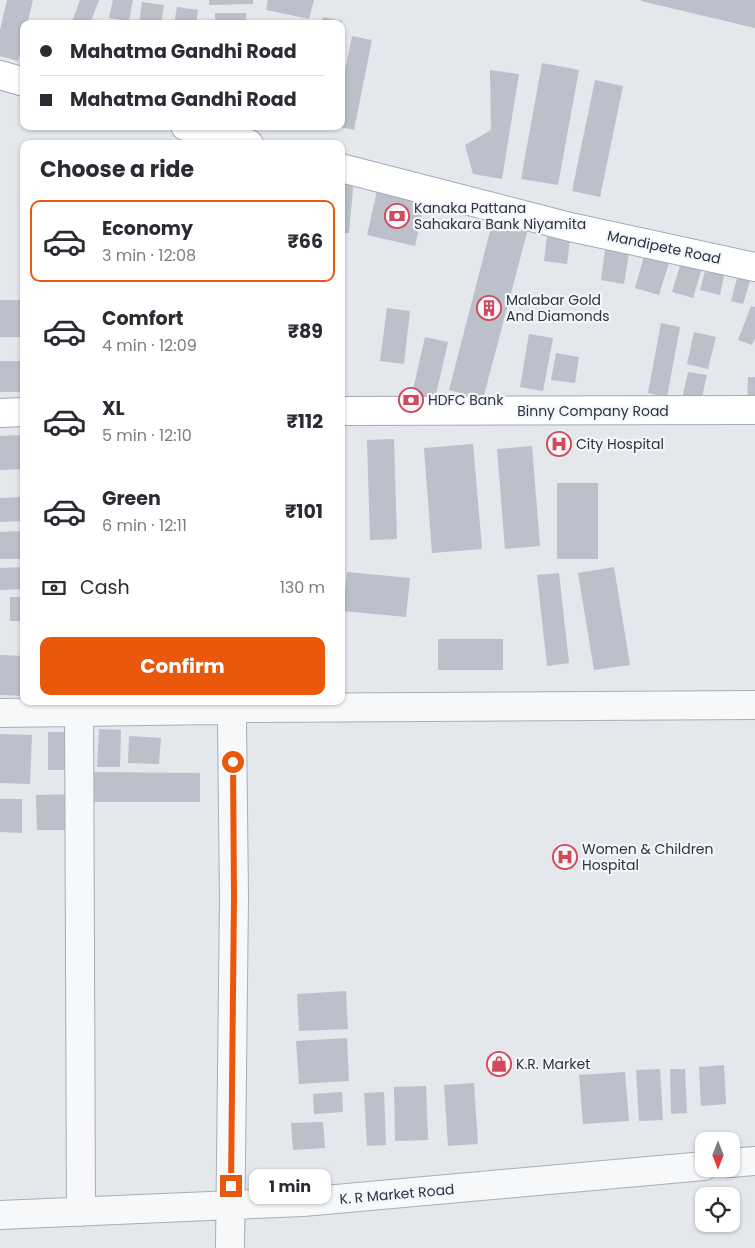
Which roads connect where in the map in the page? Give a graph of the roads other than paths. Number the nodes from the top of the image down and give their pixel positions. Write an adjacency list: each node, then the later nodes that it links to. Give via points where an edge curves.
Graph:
1 (0, 75): 2 (main road)
2 (20, 81)
3 (199, 130): 4 (main road)
4 (234, 140)
5 (345, 169): 6 (main road, Mandipete Road, via 570,227)
6 (755, 266)
7 (755, 410): 8 (main road, Binny Company Road)
8 (345, 411)
9 (0, 412): 10 (main road)
10 (20, 412)
11 (755, 705): 14 (street)
12 (79, 707): 13 (street); 14 (street); 19 (street)
13 (0, 713)
14 (231, 714): 18 (street, via 234,897)
15 (755, 1161): 16 (street)
16 (740, 1162)
17 (695, 1167): 18 (street, K. R Market Road, via 303,1202)
18 (230, 1205): 19 (street, K. R Market Road); 21 (street)
19 (81, 1212): 20 (street, K. R Market Road)
20 (0, 1216)
21 (230, 1248)

